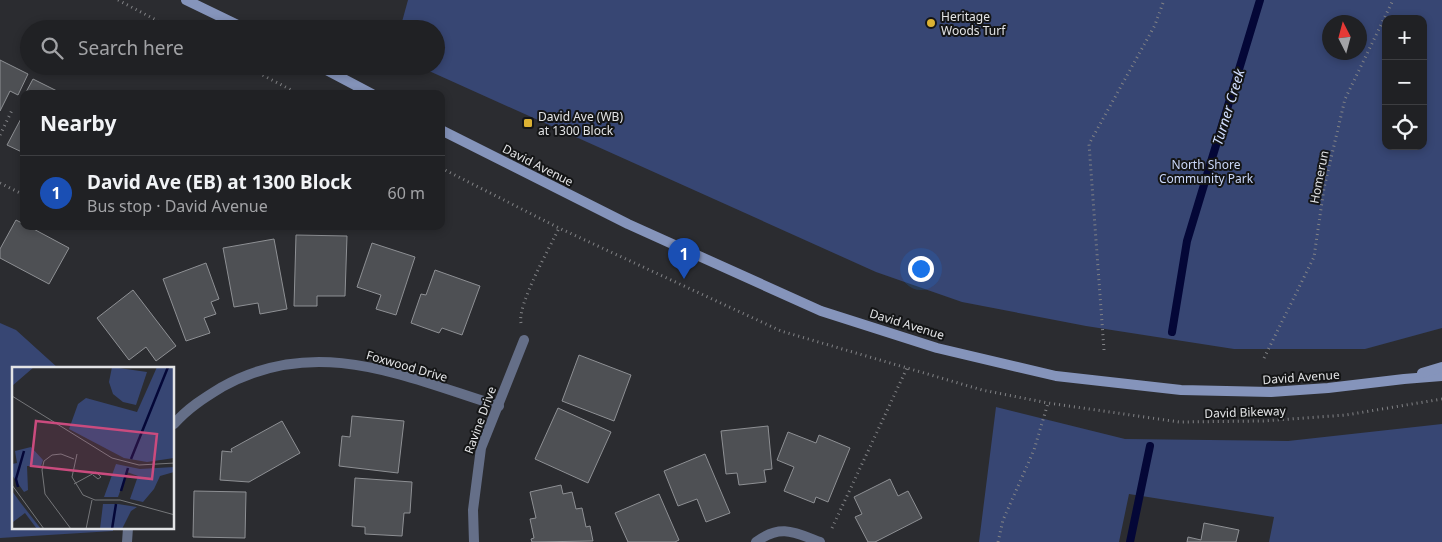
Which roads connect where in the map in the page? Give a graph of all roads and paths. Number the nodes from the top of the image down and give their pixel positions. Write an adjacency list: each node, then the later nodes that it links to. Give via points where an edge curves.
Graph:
1 (118, 0): 5 (path)
2 (186, 0): 6 (main road)
3 (1164, 0): 19 (path, via 1155,25 1089,144)
4 (1393, 0): 20 (path, Homerun, via 1345,99 1324,188 1314,257)
5 (156, 20)
6 (227, 20)
7 (263, 75): 9 (path)
8 (336, 75): 10 (main road)
9 (291, 90)
10 (364, 90)
11 (13, 108): 13 (path)
12 (445, 132): 24 (main road, David Avenue, via 628,224 821,310 937,348 1056,376 1180,390 1271,392)
13 (0, 135)
14 (445, 170): 17 (path, David Bikeway)
15 (0, 183): 16 (path)
16 (20, 193)
17 (559, 228): 18 (path, via 519,316); 22 (path, David Bikeway, via 781,331)
18 (524, 340): 27 (street, Ravine Drive)
19 (1104, 350)
20 (1264, 358)
21 (1442, 367): 24 (main road, David Avenue)
22 (907, 368): 26 (path, David Bikeway, via 982,390); 29 (path)
23 (1442, 376): 24 (main road, David Avenue)
24 (1404, 379)
25 (1442, 399): 26 (path, David Bikeway, via 1346,415 1198,422 1154,419)
26 (1048, 403): 33 (path, via 1034,450 1003,520)
27 (498, 406): 28 (street, Foxwood Drive, via 375,367 305,361 256,371 231,382 200,400); 30 (street, Ravine Drive, via 481,448 477,468)
28 (175, 423)
29 (830, 534)
30 (474, 542)
31 (756, 542): 32 (street, via 778,530)
32 (820, 542)
33 (998, 542)

